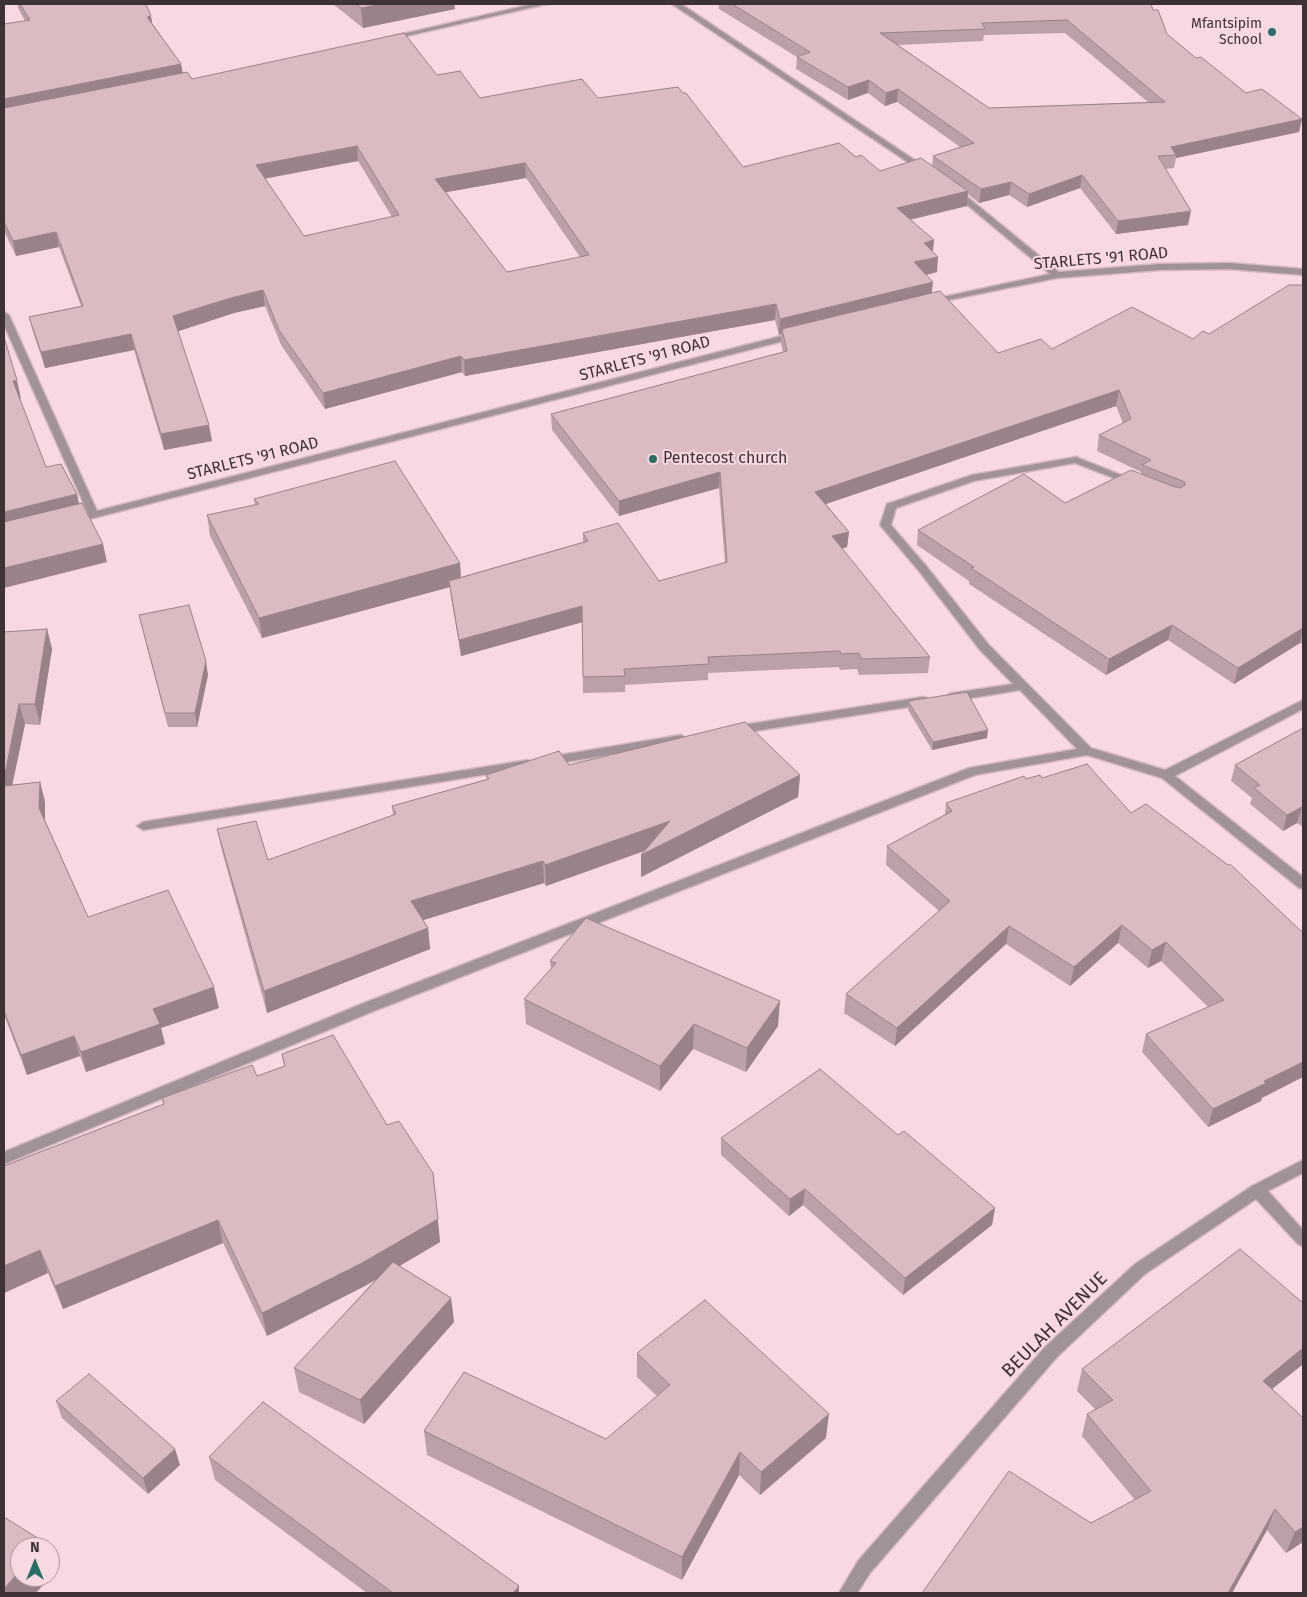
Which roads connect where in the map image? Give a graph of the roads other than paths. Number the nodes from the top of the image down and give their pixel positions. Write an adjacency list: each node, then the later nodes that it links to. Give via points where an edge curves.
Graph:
1 (543, 4): 3 (street)
2 (676, 4): 4 (street)
3 (378, 40)
4 (929, 173)
5 (946, 184): 7 (street)
6 (1303, 272): 7 (street, STARLETS '91 ROAD, via 1230,266 1160,267)
7 (1056, 275): 8 (street, STARLETS '91 ROAD)
8 (917, 306)
9 (4, 317): 12 (street)
10 (812, 332): 12 (street, STARLETS '91 ROAD)
11 (1148, 488): 14 (street, via 1076,460 972,478 891,506 885,526 984,647)
12 (94, 515): 13 (street, STARLETS '91 ROAD)
13 (67, 522)
14 (1023, 686): 16 (street); 18 (street)
15 (1303, 704): 19 (street)
16 (722, 732)
17 (693, 737): 20 (street)
18 (1087, 751): 19 (street); 22 (street, via 973,771 364,1009)
19 (1166, 775): 21 (street)
20 (143, 826)
21 (1303, 884)
22 (4, 1158)
23 (1303, 1166): 24 (street, BEULAH AVENUE)
24 (1257, 1190): 25 (street); 26 (street, BEULAH AVENUE, via 1140,1269 1051,1352 864,1567)
25 (1303, 1240)
26 (847, 1593)

